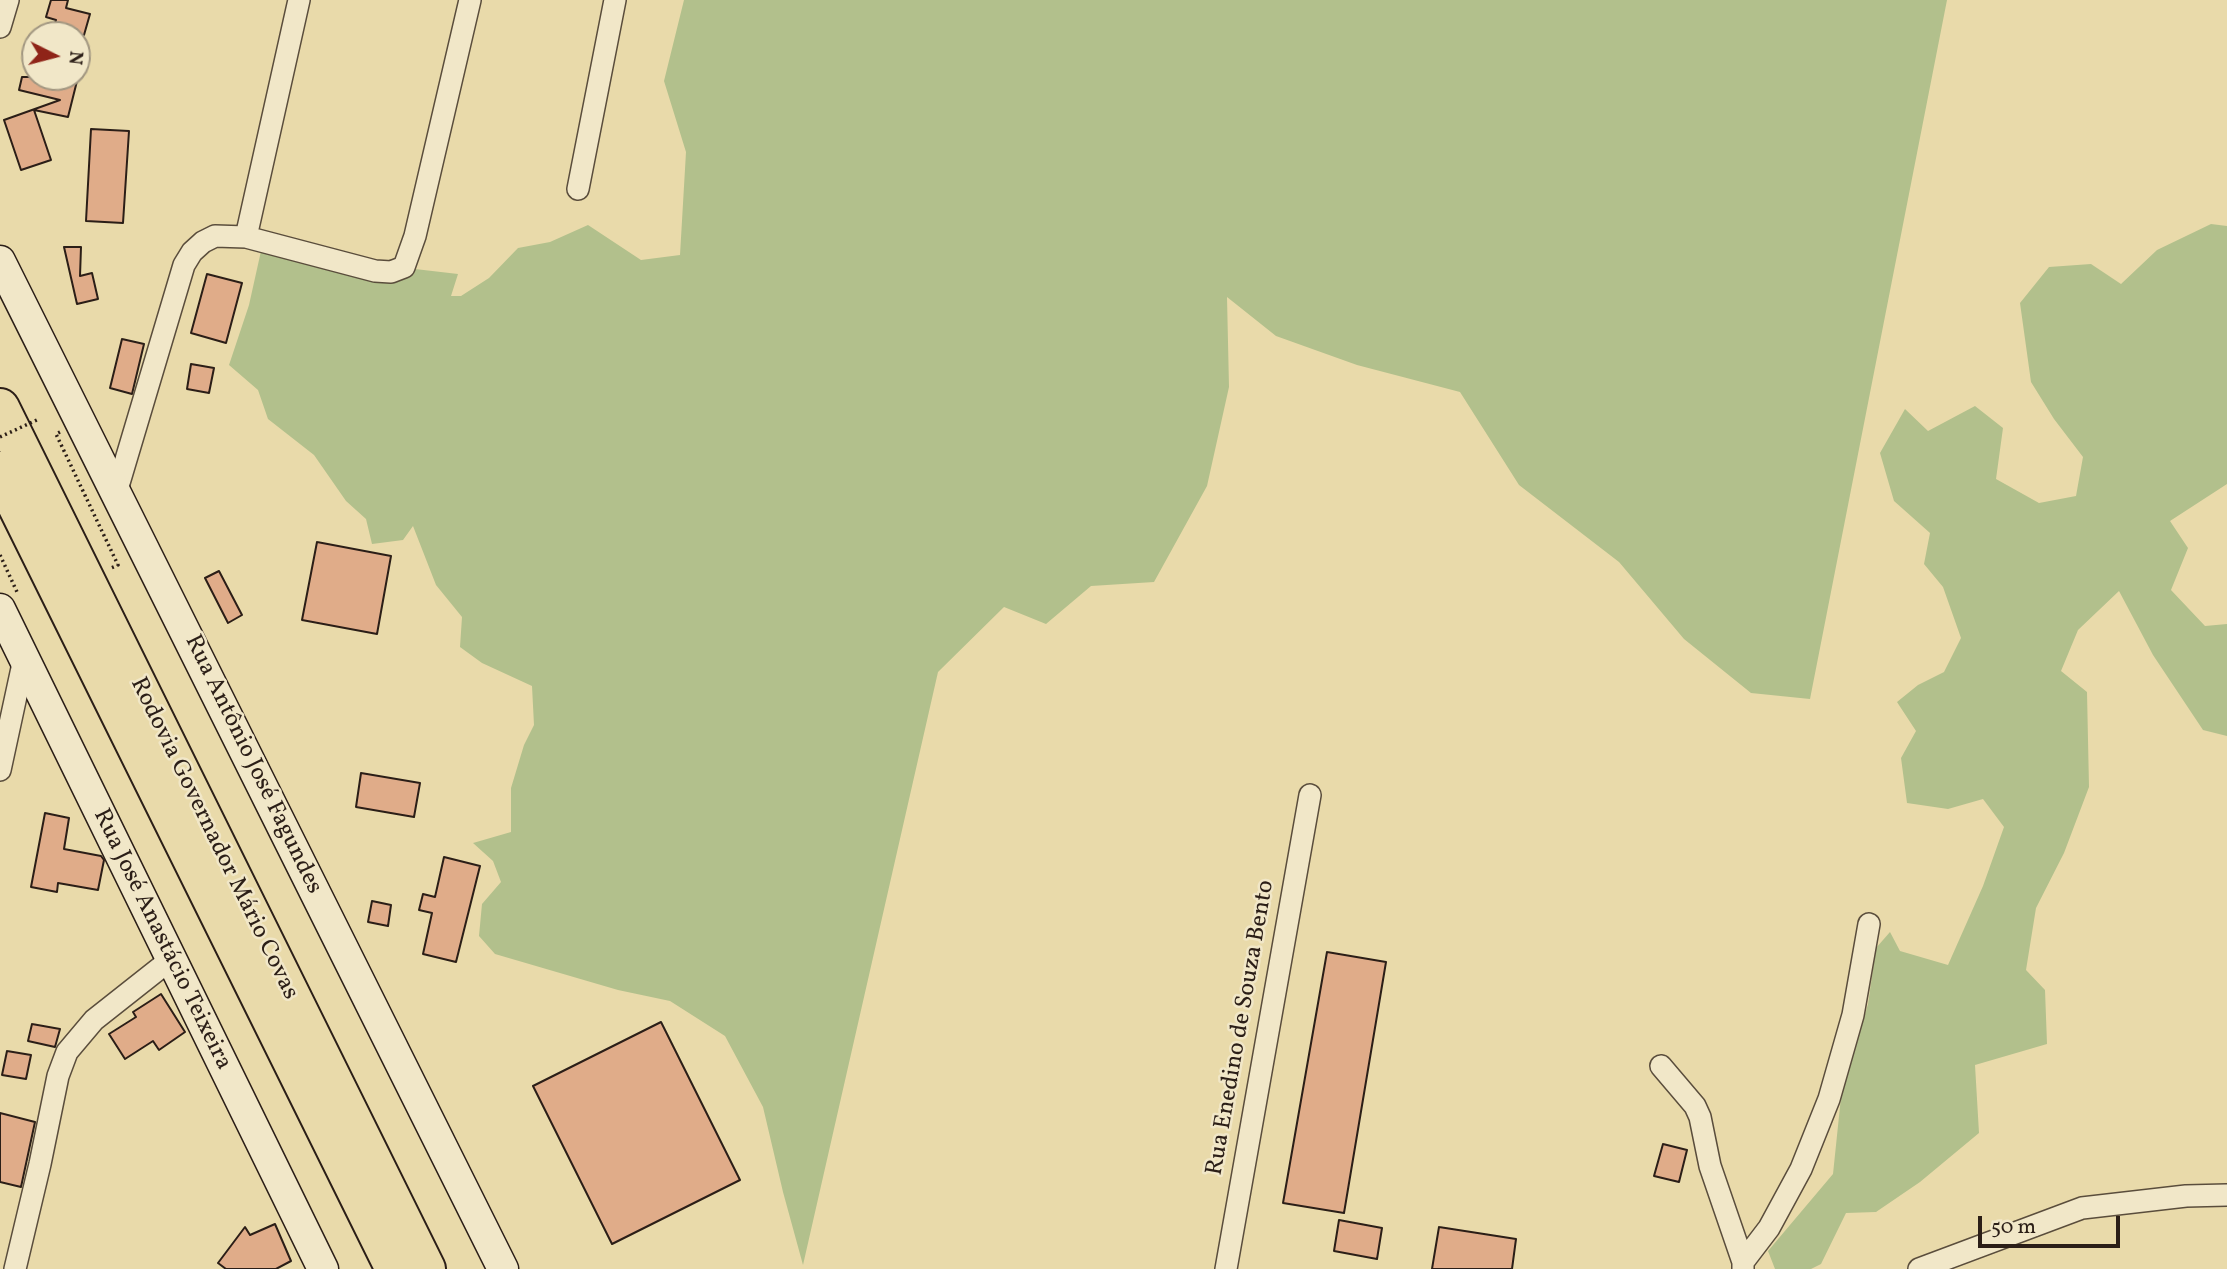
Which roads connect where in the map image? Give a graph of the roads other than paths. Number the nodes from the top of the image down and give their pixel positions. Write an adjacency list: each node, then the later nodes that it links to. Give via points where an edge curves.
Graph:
1 (8, 0): 5 (street)
2 (299, 0): 7 (street)
3 (470, 0): 7 (street, via 404,267 375,271)
4 (615, 0): 6 (street)
5 (0, 27)
6 (578, 189)
7 (246, 237): 11 (street, via 215,236 192,252 184,265)
8 (0, 261): 11 (main road, Rua Antônio José Fagundes)
9 (0, 408): 24 (highway, Rodovia Governador Mário Covas)
10 (0, 471): 23 (highway, Rodovia Governador Mário Covas)
11 (116, 493): 25 (main road, Rua Antônio José Fagundes)
12 (10, 604): 13 (main road, Rua José Anastácio Teixeira)
13 (24, 659): 14 (street); 17 (main road, Rua José Anastácio Teixeira)
14 (0, 770)
15 (1310, 795): 26 (street, Rua Enedino de Souza Bento)
16 (1869, 924): 20 (street, via 1853,1015 1829,1099 1801,1169)
17 (170, 960): 21 (street, via 94,1020 67,1052); 22 (main road, Rua José Anastácio Teixeira)
18 (1661, 1066): 20 (street, via 1700,1117 1710,1166)
19 (2227, 1195): 27 (street, via 2082,1208)
20 (1743, 1265)
21 (15, 1269)
22 (323, 1269)
23 (396, 1269)
24 (426, 1269)
25 (503, 1269)
26 (1226, 1269)
27 (1919, 1269)

